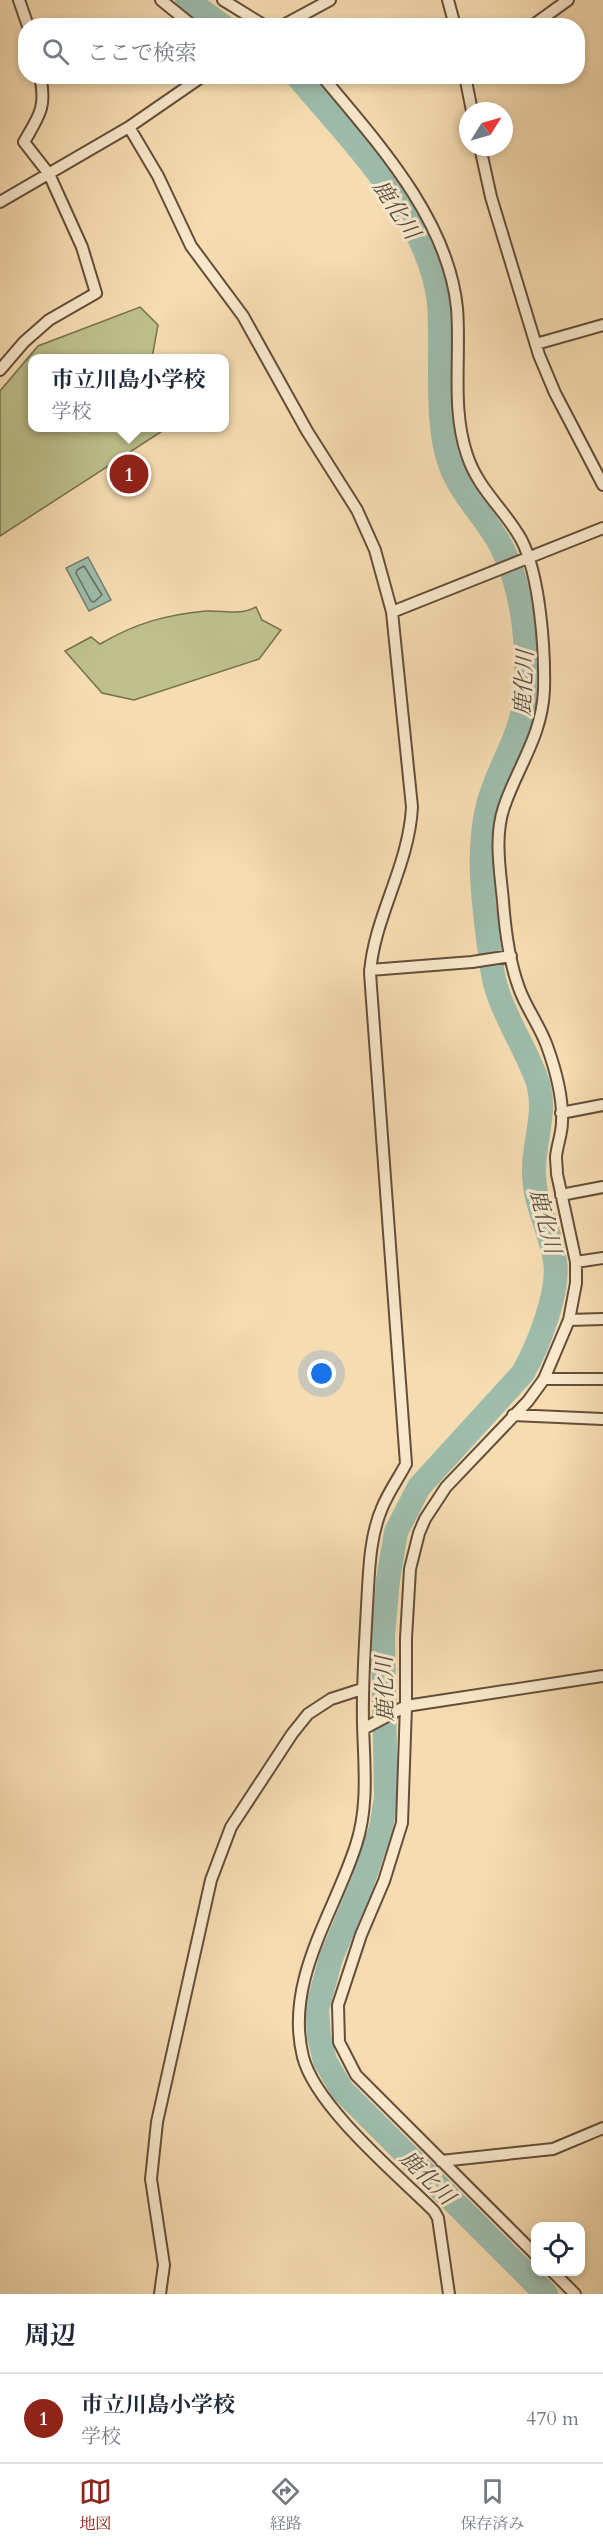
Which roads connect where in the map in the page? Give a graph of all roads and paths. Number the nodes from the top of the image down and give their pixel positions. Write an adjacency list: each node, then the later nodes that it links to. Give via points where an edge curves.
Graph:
1 (19, 0): 7 (street)
2 (161, 0): 8 (street)
3 (223, 0): 9 (street)
4 (330, 0): 10 (street)
5 (448, 0): 11 (street)
6 (568, 0): 12 (street)
7 (25, 18)
8 (183, 18)
9 (252, 18)
10 (297, 18)
11 (452, 18)
12 (543, 18)
13 (42, 84): 20 (street, via 43,110 24,142)
14 (191, 84): 18 (street)
15 (328, 84): 27 (street, via 429,218 451,276 457,307 458,388 465,450 476,479 512,525)
16 (467, 84): 17 (street)
17 (470, 102)
18 (129, 127): 20 (street); 28 (street, via 195,253 243,316 307,431 357,510 375,550)
19 (482, 156): 23 (street)
20 (49, 174): 21 (street); 24 (street, via 82,247 96,293 48,320)
21 (0, 202)
22 (603, 325): 23 (street)
23 (536, 344): 25 (street, via 555,393)
24 (0, 370)
25 (603, 485)
26 (603, 528): 27 (street)
27 (530, 558): 28 (street); 29 (street, via 543,652 544,692 537,730 505,804 499,833)
28 (392, 612): 30 (street, via 411,828)
29 (509, 957): 30 (street); 32 (street, via 518,987 547,1044)
30 (370, 970): 44 (street, via 406,1464 382,1508 374,1533)
31 (603, 1105): 32 (street)
32 (561, 1113): 34 (street, via 556,1161)
33 (603, 1186): 34 (street)
34 (561, 1195): 36 (street)
35 (603, 1258): 36 (street)
36 (576, 1263): 38 (street)
37 (603, 1319): 38 (street)
38 (569, 1320): 39 (street)
39 (544, 1379): 40 (street); 41 (street)
40 (603, 1379)
41 (513, 1415): 42 (street); 45 (street, via 446,1488 419,1533 408,1587)
42 (603, 1419)
43 (603, 1676): 45 (street)
44 (362, 1689): 46 (street); 51 (street, via 331,1699 308,1714 292,1734 231,1827 211,1880 157,2122 151,2179 164,2265)
45 (406, 1706): 46 (street); 48 (street, via 402,1823 340,1994 338,2030 343,2051 356,2075)
46 (366, 1727): 52 (street, via 365,1794 357,1844 300,1994 298,2025 303,2058 317,2086 360,2138 438,2218)
47 (603, 2128): 48 (street, via 553,2149)
48 (441, 2161): 49 (street)
49 (531, 2249)
50 (558, 2276): 53 (street)
51 (160, 2294)
52 (449, 2294)
53 (575, 2294)

